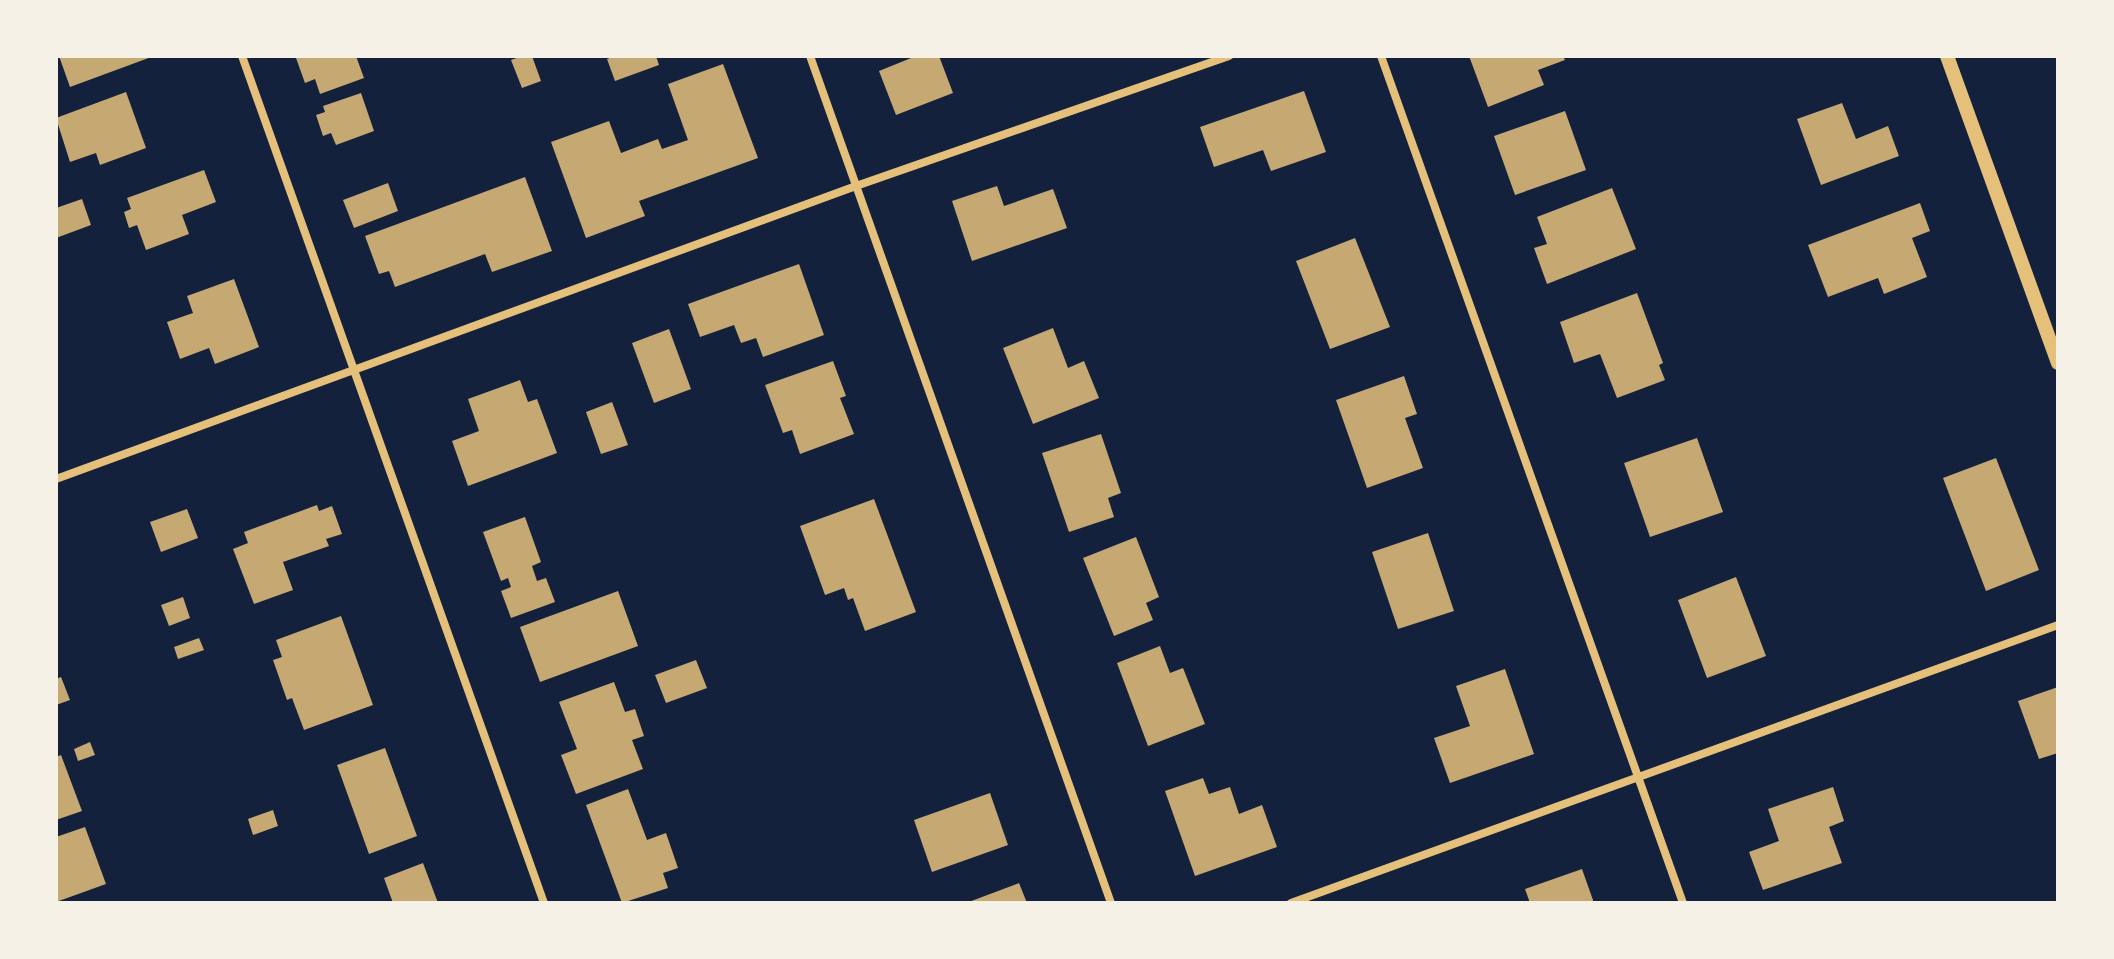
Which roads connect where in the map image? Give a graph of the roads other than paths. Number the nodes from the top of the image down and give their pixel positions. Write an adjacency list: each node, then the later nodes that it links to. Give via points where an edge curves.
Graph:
1 (242, 56): 8 (street)
2 (810, 56): 6 (street)
3 (1229, 56): 6 (street)
4 (1381, 56): 11 (street)
5 (1947, 56): 7 (street)
6 (856, 186): 8 (street); 13 (street)
7 (2058, 363)
8 (355, 369): 9 (street); 12 (street)
9 (56, 479)
10 (2058, 625): 11 (street)
11 (1638, 776): 14 (street); 15 (street)
12 (544, 903)
13 (1111, 903)
14 (1291, 903)
15 (1683, 903)

